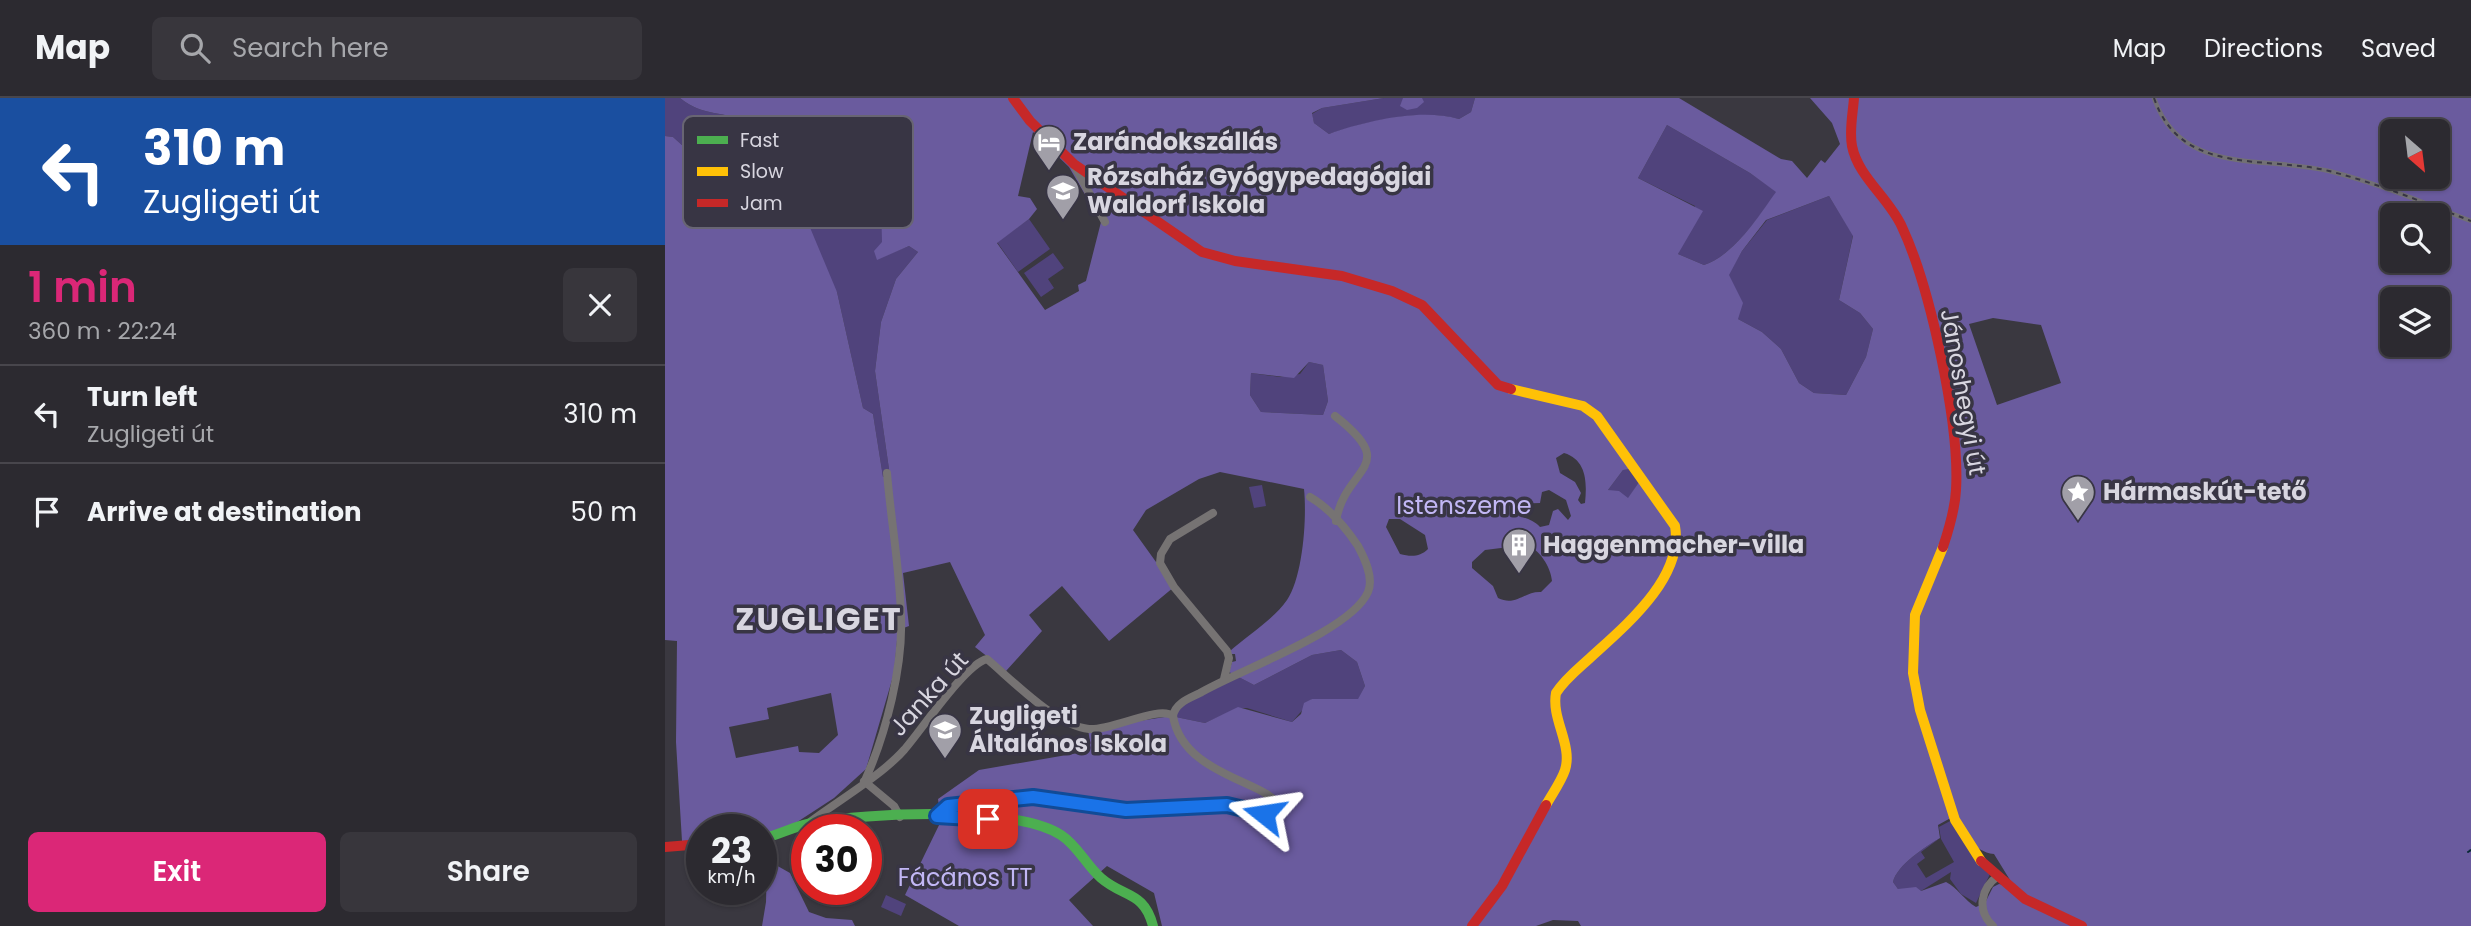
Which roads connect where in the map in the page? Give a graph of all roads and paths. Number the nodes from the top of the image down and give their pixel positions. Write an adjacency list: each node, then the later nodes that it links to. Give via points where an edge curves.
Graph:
1 (1013, 98): 3 (street, via 1028,120)
2 (1854, 98): 19 (street, Jánoshegyi út, via 1855,155 1902,226 1929,312 1959,470 1954,517 1915,614 1912,661 1916,702 1959,829)
3 (1074, 166): 4 (street); 21 (street, via 1202,252 1223,261 1344,277 1422,305 1498,385 1583,406 1597,416 1680,535 1676,554 1648,599 1556,693 1554,707 1569,755 1565,771 1502,886)
4 (1105, 222)
5 (1335, 416): 9 (street, via 1366,443 1368,458 1339,504)
6 (887, 474): 12 (street, via 900,644 893,691)
7 (1310, 497): 9 (street)
8 (1213, 513): 10 (street, via 1170,539 1160,563 1227,651)
9 (1336, 521): 10 (street, via 1363,555 1368,572 1370,583 1359,605 1307,641)
10 (1224, 679): 11 (street, via 1177,705)
11 (1173, 716): 12 (street, Janka út, via 1162,712 1086,729 1060,717 987,659 982,660 901,753); 14 (street, via 1188,749 1228,776 1276,799 1277,814 1227,805 1126,810 1033,797 948,806)
12 (864, 781): 13 (street); 15 (street, via 894,806)
13 (820, 814)
14 (937, 816): 15 (street); 20 (street, via 1051,830 1070,840 1108,884 1140,898)
15 (900, 817): 16 (street)
16 (882, 818)
17 (686, 845): 18 (street)
18 (665, 847)
19 (1998, 876): 22 (street, via 1986,886 1983,897 1985,916); 23 (street, Jánoshegyi út, via 2032,903)
20 (1153, 926)
21 (1472, 926)
22 (1993, 926)
23 (2082, 926)

